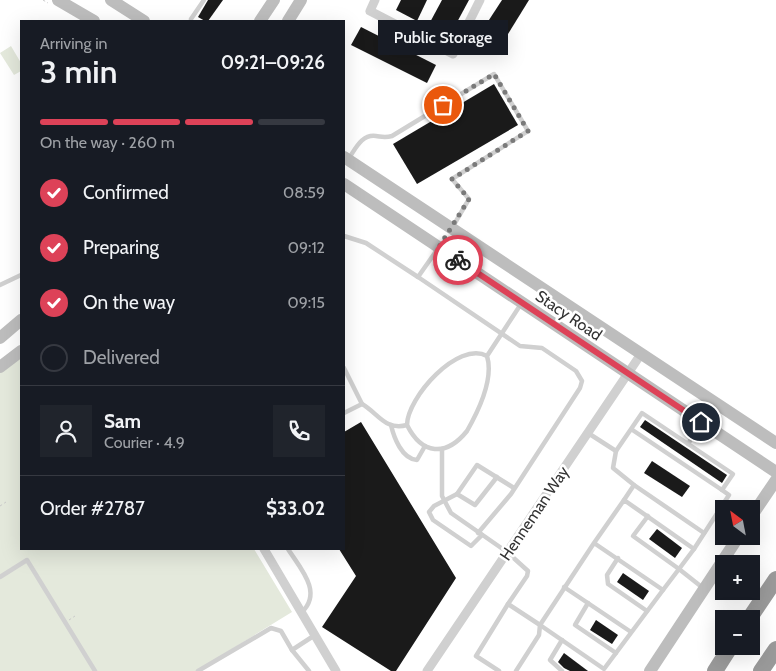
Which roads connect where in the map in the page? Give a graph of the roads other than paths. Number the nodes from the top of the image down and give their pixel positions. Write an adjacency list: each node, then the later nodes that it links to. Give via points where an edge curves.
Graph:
1 (58, 0): 9 (main road)
2 (112, 0): 10 (main road)
3 (204, 0): 8 (lane)
4 (274, 0): 11 (main road)
5 (301, 0): 12 (main road)
6 (375, 0): 7 (street, via 370,11 454,54)
7 (480, 0)
8 (191, 19)
9 (92, 20)
10 (142, 20)
11 (261, 20)
12 (289, 20)
13 (346, 159): 15 (main road, Stacy Road); 15 (lane, via 368,136 392,136 494,74 528,131 452,179 469,199)
14 (345, 185): 17 (main road, Stacy Road)
15 (452, 229): 17 (main road); 26 (main road, Stacy Road)
16 (345, 236): 19 (lane, via 366,243)
17 (439, 247): 19 (lane); 21 (main road, Stacy Road)
18 (20, 276): 20 (lane)
19 (418, 277): 23 (lane)
20 (0, 286)
21 (522, 303): 23 (lane); 29 (main road, Stacy Road)
22 (20, 321): 24 (main road)
23 (502, 334): 27 (lane); 47 (lane, via 520,346 542,348 576,371 582,381)
24 (0, 338)
25 (20, 351): 28 (main road)
26 (641, 354): 29 (street, Henneman Way); 38 (main road, Stacy Road)
27 (487, 356): 35 (lane, via 470,352 438,373 413,404); 41 (lane, via 490,365 488,379 471,424 461,438)
28 (0, 366)
29 (628, 374): 33 (main road, Stacy Road); 37 (street, Henneman Way)
30 (345, 376): 31 (lane)
31 (362, 404): 32 (lane); 34 (lane, via 377,418)
32 (345, 412)
33 (701, 422): 39 (lane); 43 (main road, Stacy Road)
34 (391, 425): 35 (lane); 40 (lane, via 397,443 411,459 417,460)
35 (407, 426): 40 (lane, via 416,440)
36 (631, 429): 39 (lane, via 642,413); 42 (lane); 48 (lane)
37 (588, 433): 42 (lane); 63 (street, Henneman Way)
38 (776, 443)
39 (688, 444): 48 (lane, via 733,474)
40 (425, 446): 41 (lane)
41 (442, 449): 52 (lane)
42 (616, 451): 46 (lane, via 612,468)
43 (776, 472)
44 (497, 477): 47 (lane); 49 (lane, via 476,505); 49 (lane, via 477,465)
45 (776, 480): 53 (main road)
46 (634, 485): 51 (lane); 56 (lane)
47 (514, 488): 57 (lane)
48 (722, 490): 56 (lane, via 729,495)
49 (457, 494): 52 (lane)
50 (776, 498): 54 (main road)
51 (624, 500): 55 (lane); 58 (lane)
52 (444, 501): 57 (lane, via 451,513); 57 (lane, via 429,512 433,520 471,546)
53 (760, 504)
54 (760, 509)
55 (648, 516): 60 (lane); 65 (lane, via 632,536)
56 (704, 532): 60 (lane)
57 (480, 534): 63 (lane)
58 (594, 543): 64 (lane); 68 (lane)
59 (732, 545): 69 (main road)
60 (694, 549): 65 (lane)
61 (265, 550): 75 (street)
62 (289, 550): 75 (lane, via 311,586 307,608)
63 (507, 552): 71 (lane, via 528,571); 89 (street, Henneman Way)
64 (618, 558): 70 (lane); 74 (lane, via 607,574 608,584)
65 (679, 569): 69 (lane); 70 (lane)
66 (0, 577): 85 (lane, via 27,560)
67 (776, 579): 73 (highway)
68 (564, 587): 72 (lane); 76 (lane)
69 (704, 588): 93 (main road)
70 (664, 590): 74 (lane)
71 (508, 604): 76 (lane); 90 (lane, via 476,656)
72 (588, 604): 77 (lane); 82 (lane, via 575,625)
73 (755, 610)
74 (647, 611): 77 (lane)
75 (302, 612): 78 (street)
76 (540, 625): 79 (lane); 91 (lane, via 539,635)
77 (631, 632): 82 (lane)
78 (316, 635): 81 (lane); 88 (street)
79 (562, 640): 84 (lane); 92 (lane, via 550,660)
80 (776, 649): 95 (highway)
81 (292, 650): 86 (lane, via 280,632 271,628); 87 (lane)
82 (616, 653): 84 (lane)
83 (725, 655): 94 (highway)
84 (603, 670)
85 (95, 671)
86 (198, 671)
87 (308, 671)
88 (336, 671)
89 (426, 671)
90 (499, 671)
91 (516, 671)
92 (562, 671)
93 (650, 671)
94 (715, 671)
95 (762, 671)

